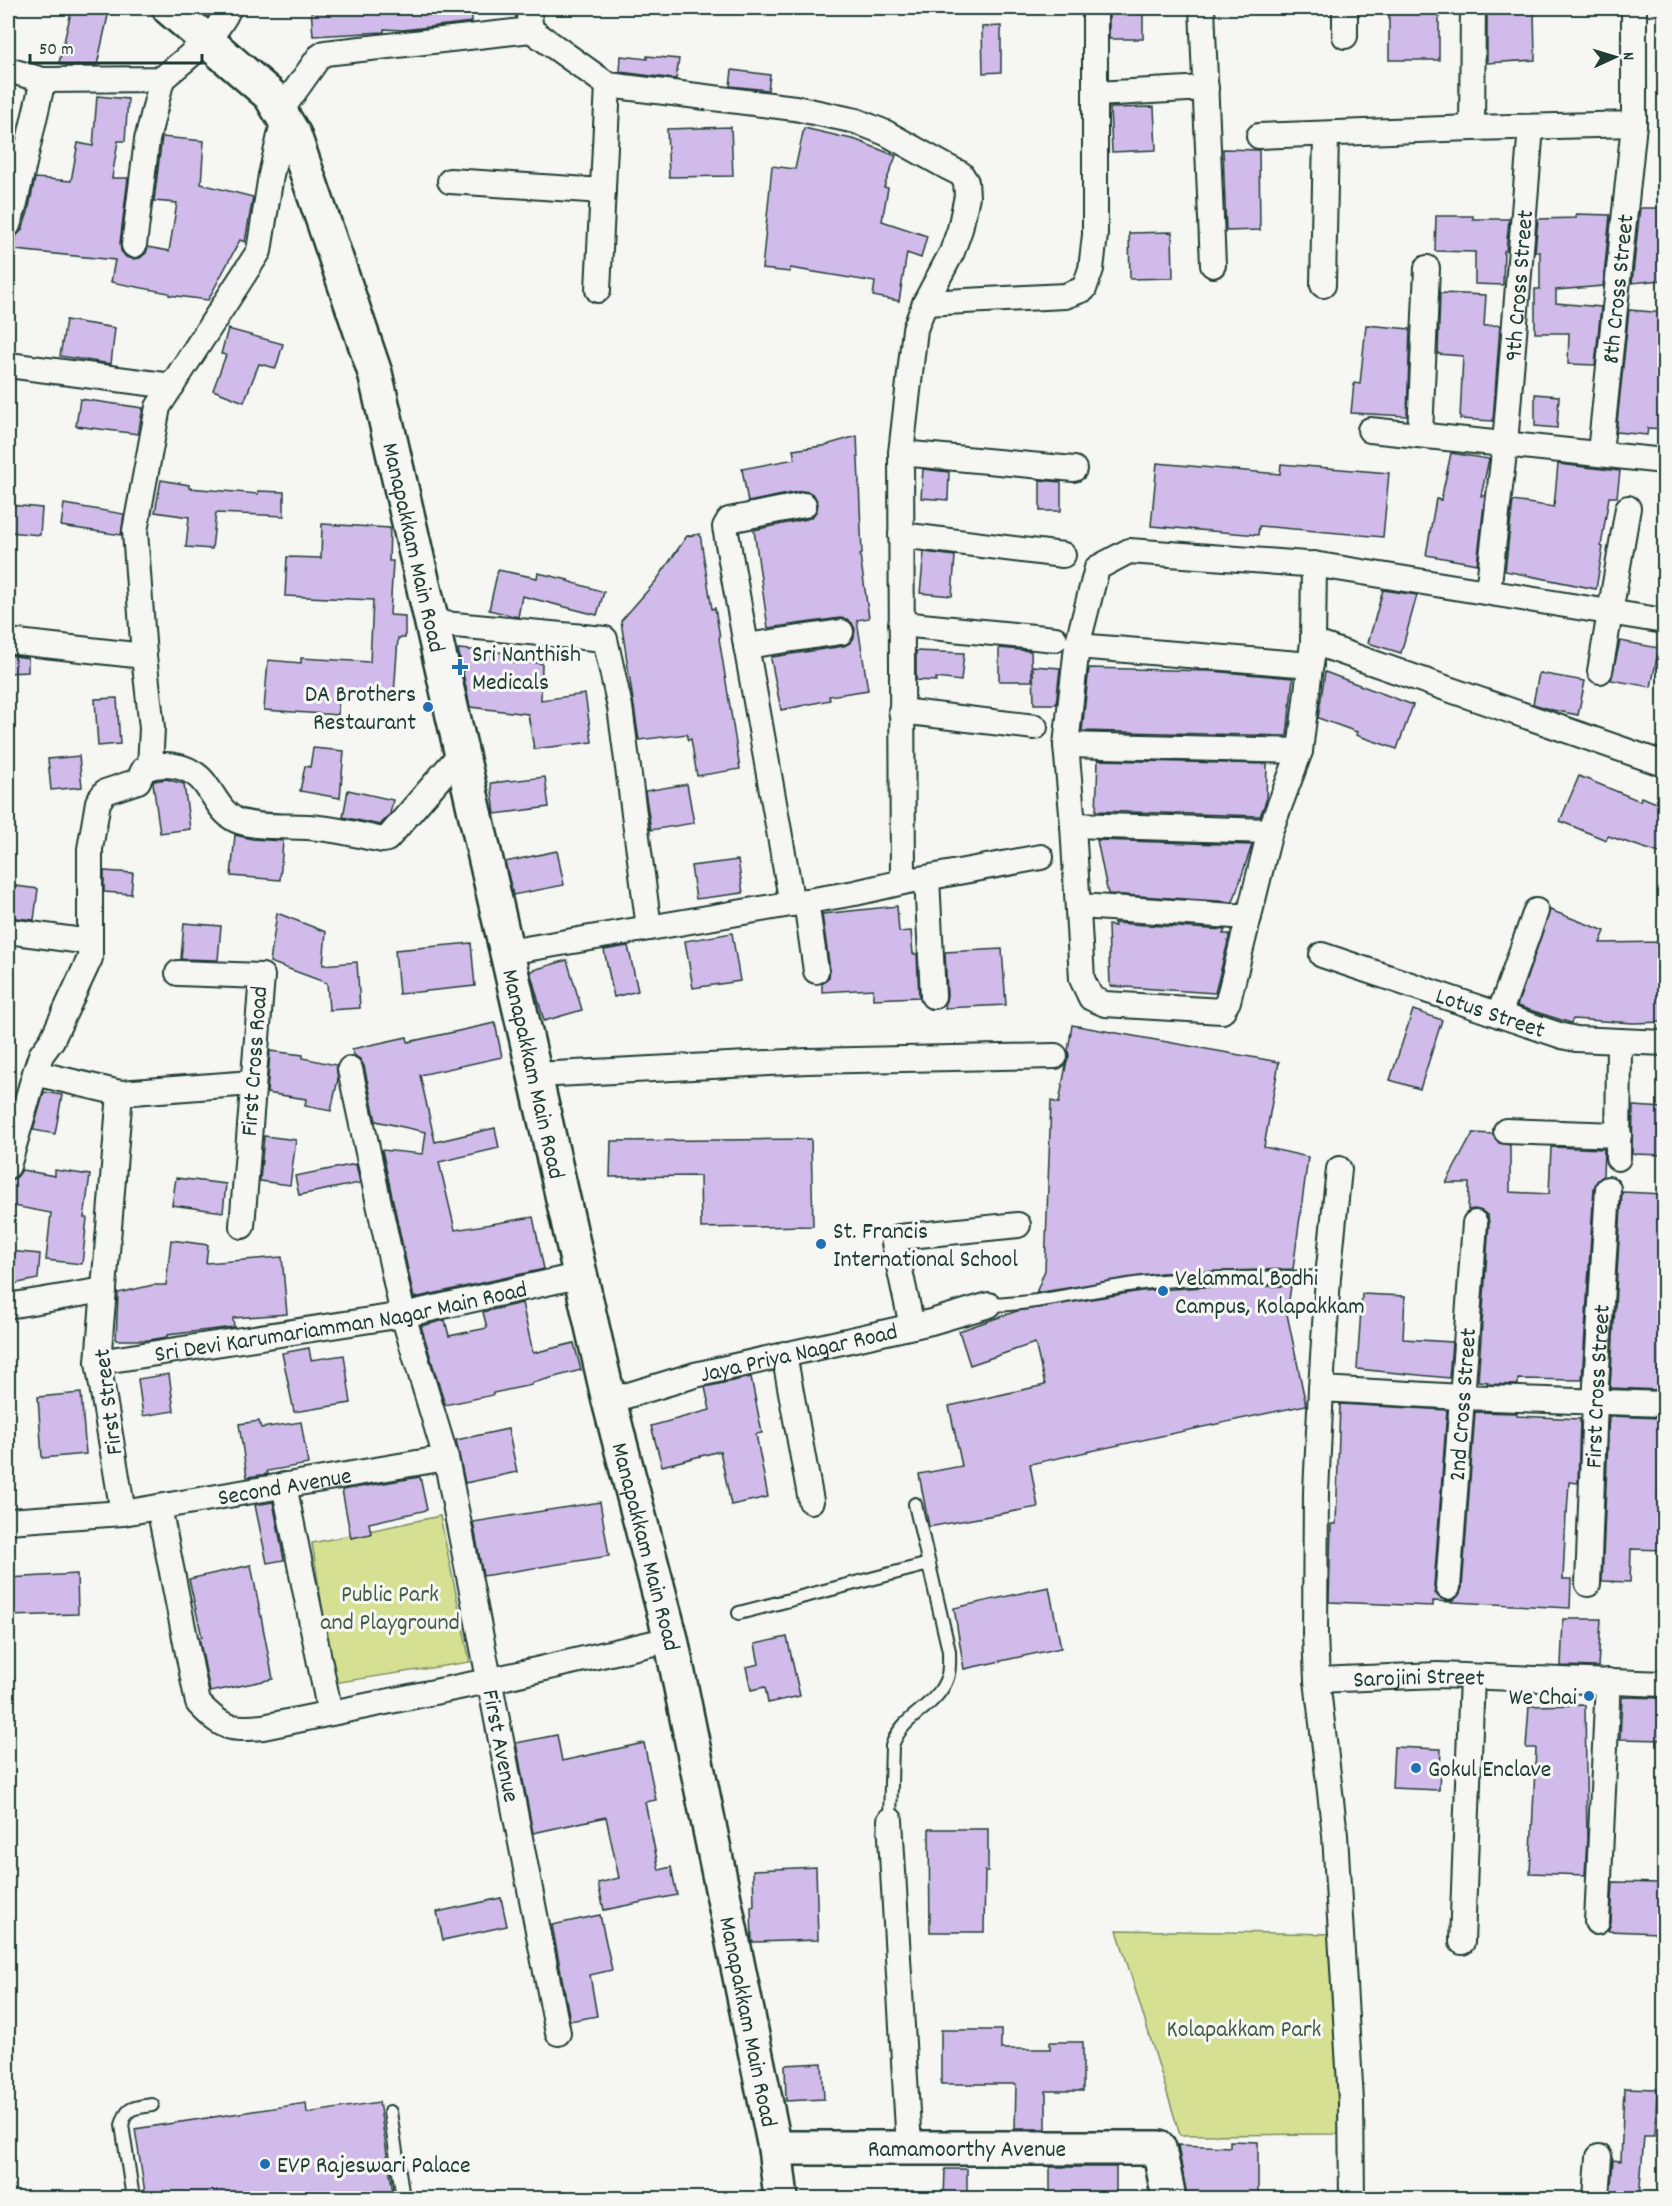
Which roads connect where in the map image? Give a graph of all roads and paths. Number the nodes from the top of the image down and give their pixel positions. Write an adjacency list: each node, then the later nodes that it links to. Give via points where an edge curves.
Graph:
1 (170, 8): 10 (main road, Manapakkam Main Road)
2 (229, 8): 10 (street)
3 (1095, 8): 16 (street)
4 (1202, 8): 15 (street)
5 (1345, 8): 9 (street)
6 (1473, 8): 20 (street)
7 (1634, 8): 18 (street, 8th Cross Street)
8 (530, 19): 14 (street); 17 (street, via 325,53)
9 (1345, 36)
10 (207, 40): 12 (street); 17 (main road, Manapakkam Main Road, via 270,95)
11 (8, 70): 13 (street)
12 (162, 79): 13 (street); 26 (street, via 147,140)
13 (44, 80): 25 (street)
14 (608, 85): 24 (street); 31 (street, via 795,108 856,121 961,174 967,196 960,229)
15 (1206, 88): 16 (street); 27 (street)
16 (1096, 94): 31 (street, via 1095,235 1084,289 1065,296)
17 (282, 115): 33 (street, via 260,251); 49 (main road, Manapakkam Main Road, via 294,135 375,373)
18 (1634, 124): 19 (street); 38 (street, 8th Cross Street)
19 (1531, 127): 20 (street); 36 (street, 9th Cross Street)
20 (1472, 128): 21 (street)
21 (1326, 134): 22 (street); 29 (street)
22 (1259, 136)
23 (450, 181): 24 (street)
24 (603, 191): 30 (street)
25 (8, 225)
26 (134, 245)
27 (1214, 265)
28 (1427, 268): 35 (street)
29 (1323, 285)
30 (598, 290)
31 (925, 303): 37 (street, via 915,329)
32 (8, 365): 33 (street)
33 (172, 386): 56 (street, via 158,407 135,531)
34 (1370, 430): 35 (street)
35 (1420, 435): 36 (street)
36 (1505, 444): 38 (street); 46 (street, 9th Cross Street)
37 (901, 453): 40 (street); 43 (street)
38 (1600, 453): 39 (street)
39 (1665, 460)
40 (1074, 469)
41 (804, 505): 54 (street, via 726,523)
42 (1628, 508): 47 (street)
43 (901, 535): 44 (street); 50 (street)
44 (1063, 555)
45 (1316, 565): 46 (street); 53 (street, via 1129,551 1097,568); 55 (street)
46 (1488, 591): 47 (street)
47 (1610, 612): 48 (street); 57 (street)
48 (1665, 621)
49 (433, 623): 62 (main road, Manapakkam Main Road); 74 (street, via 605,639 620,707)
50 (901, 624): 53 (street); 58 (street)
51 (841, 632): 54 (street)
52 (8, 641): 56 (street)
53 (1066, 643): 55 (street); 60 (street)
54 (746, 646): 70 (street)
55 (1312, 653): 61 (street); 63 (street)
56 (144, 656): 64 (street, via 152,728)
57 (1600, 671)
58 (902, 711): 59 (street); 69 (street)
59 (1035, 727)
60 (1066, 745): 61 (street); 65 (street)
61 (1300, 751): 66 (street)
62 (462, 752): 64 (street, via 383,840 320,828 247,824 226,813 201,779 184,767); 77 (main road, Manapakkam Main Road)
63 (1665, 764)
64 (150, 767): 76 (street, via 144,769 138,782 105,792 98,802 90,849)
65 (1073, 825): 66 (street); 71 (street)
66 (1270, 831): 73 (street)
67 (1041, 857): 68 (street)
68 (927, 878): 69 (street); 81 (street)
69 (903, 882): 70 (street)
70 (799, 902): 74 (street); 79 (street)
71 (1079, 906): 73 (street); 73 (street, via 1082,979 1091,998 1105,1004 1198,1011 1222,1011 1228,1001)
72 (1536, 911): 82 (street)
73 (1249, 917)
74 (649, 928): 77 (street)
75 (8, 931): 76 (street)
76 (90, 942): 87 (street, via 90,958 84,973 52,1040 40,1055)
77 (508, 952): 88 (main road, Manapakkam Main Road)
78 (1322, 955): 82 (street, Lotus Street)
79 (816, 971)
80 (178, 973): 89 (street, First Cross Road, via 262,976)
81 (933, 996)
82 (1499, 1015): 83 (street, Lotus Street, via 1570,1038)
83 (1618, 1041): 84 (street, Lotus Street); 91 (street, via 1618,1147)
84 (1665, 1043)
85 (1055, 1056): 88 (street, via 807,1061)
86 (350, 1070): 103 (street, First Avenue)
87 (35, 1073): 90 (street); 92 (street)
88 (536, 1075): 98 (main road, Manapakkam Main Road)
89 (252, 1083): 90 (street); 97 (street, First Cross Road)
90 (120, 1093): 100 (street, First Street)
91 (1506, 1131)
92 (8, 1166)
93 (1339, 1169): 99 (street)
94 (1608, 1189): 110 (street, First Cross Street)
95 (1474, 1223): 108 (street, 2nd Cross Street)
96 (1018, 1225): 104 (street, via 899,1237 894,1244)
97 (242, 1226)
98 (582, 1275): 103 (street, Sri Devi Karumariamman Nagar Main Road); 109 (main road, Manapakkam Main Road)
99 (1328, 1277): 101 (lane, via 1161,1281 1016,1305); 107 (street)
100 (104, 1290): 102 (street); 106 (street, First Street)
101 (989, 1305): 104 (street, Jaya Priya Nagar Road)
102 (8, 1306)
103 (403, 1314): 106 (street, Sri Devi Karumariamman Nagar Main Road); 112 (street, First Avenue)
104 (912, 1326): 105 (street, Jaya Priya Nagar Road)
105 (784, 1354): 109 (street, Jaya Priya Nagar Road); 114 (street)
106 (98, 1362): 117 (street, First Street)
107 (1321, 1389): 108 (street); 125 (street, via 1316,1516)
108 (1462, 1397): 110 (street); 121 (street, 2nd Cross Street)
109 (609, 1401): 123 (main road, Manapakkam Main Road)
110 (1595, 1401): 111 (street); 120 (street, First Cross Street)
111 (1665, 1404)
112 (446, 1458): 113 (street, Second Avenue); 126 (street, First Avenue)
113 (284, 1485): 116 (street, Second Avenue); 129 (street)
114 (811, 1501)
115 (915, 1504): 119 (lane)
116 (159, 1507): 117 (street, Second Avenue); 129 (street, via 198,1703 216,1721 239,1729)
117 (123, 1513): 118 (street, Second Avenue)
118 (8, 1521)
119 (929, 1564): 122 (lane); 130 (lane, via 949,1651 949,1669 942,1689 895,1736)
120 (1588, 1584)
121 (1448, 1587)
122 (739, 1613)
123 (671, 1639): 126 (street); 137 (main road, Manapakkam Main Road)
124 (1472, 1677): 125 (street, Sarojini Street); 127 (street, Sarojini Street); 132 (street)
125 (1317, 1680): 143 (street, via 1335,1835 1351,2101)
126 (488, 1681): 129 (street); 133 (street, First Avenue)
127 (1608, 1681): 128 (street, Sarojini Street); 131 (street)
128 (1665, 1684)
129 (330, 1713)
130 (890, 1820): 136 (street)
131 (1597, 1922)
132 (1462, 1942)
133 (558, 2033)
134 (152, 2105): 139 (lane, via 132,2108 122,2125)
135 (390, 2112): 140 (lane)
136 (909, 2146): 137 (main road, Ramamoorthy Avenue); 142 (main road, Ramamoorthy Avenue, via 1159,2148)
137 (775, 2148): 141 (main road, Manapakkam Main Road)
138 (1599, 2157): 144 (street)
139 (133, 2199)
140 (403, 2199)
141 (781, 2199)
142 (1169, 2199)
143 (1352, 2199)
144 (1596, 2199)

